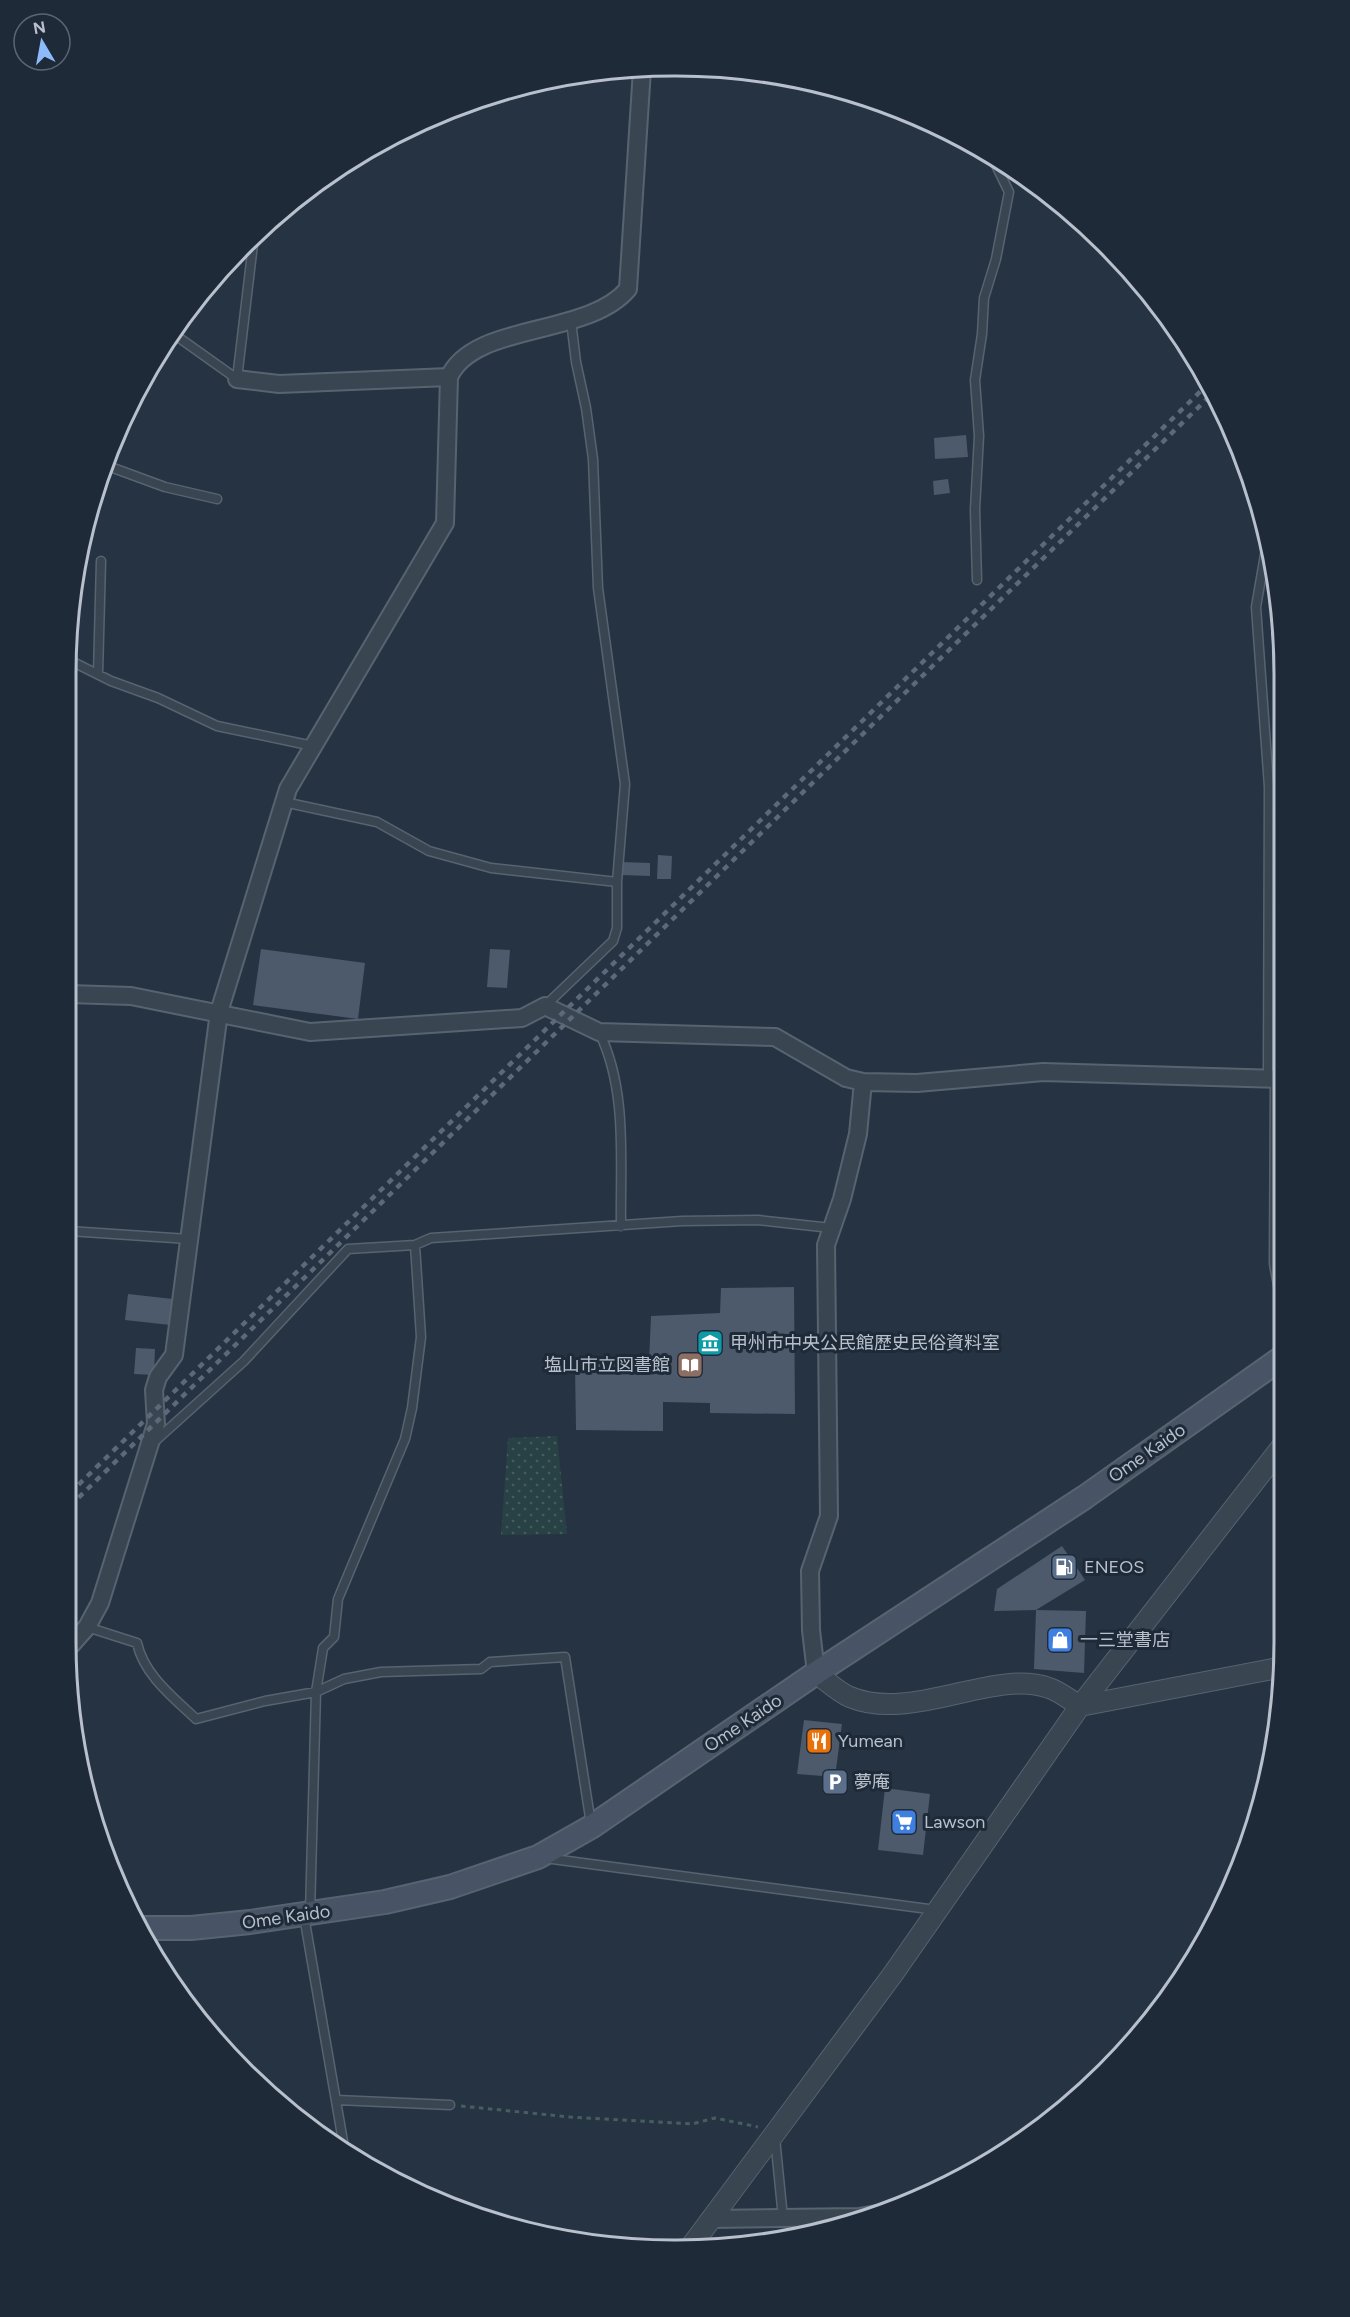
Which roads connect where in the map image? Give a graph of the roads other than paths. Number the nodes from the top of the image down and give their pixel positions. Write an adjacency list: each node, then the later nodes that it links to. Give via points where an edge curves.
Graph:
1 (641, 78): 4 (street, via 628,289 618,302)
2 (999, 172): 12 (lane, via 1009,192 984,298 975,380 979,436)
3 (252, 252): 7 (lane)
4 (571, 321): 6 (street, via 493,343 467,355); 19 (lane, via 593,459 598,588 625,784)
5 (180, 338): 7 (lane)
6 (448, 377): 7 (street, via 279,384); 15 (street, via 445,523)
7 (237, 379)
8 (114, 468): 9 (lane, via 165,488)
9 (217, 499)
10 (101, 561): 14 (lane)
11 (1263, 566): 16 (lane, via 1256,607)
12 (977, 580)
13 (77, 664): 14 (lane)
14 (98, 674): 15 (lane, via 216,726)
15 (313, 747): 18 (street)
16 (1269, 787): 17 (lane); 23 (lane)
17 (1274, 787)
18 (284, 802): 19 (lane, via 377,822 429,851 491,868); 22 (street)
19 (617, 882): 21 (lane, via 617,928 613,941)
20 (76, 994): 22 (street, via 132,996)
21 (545, 1006): 22 (street, via 522,1018 310,1032); 24 (street)
22 (219, 1012): 30 (street)
23 (1274, 1030)
24 (599, 1032): 26 (street, via 775,1036 846,1078); 27 (lane, via 609,1052 620,1115)
25 (1274, 1079): 26 (street, via 1044,1072 917,1083)
26 (863, 1082): 28 (street, via 858,1134)
27 (621, 1226): 28 (lane, via 758,1220); 31 (lane, via 431,1238)
28 (831, 1228): 38 (street, via 826,1245 829,1516 810,1571)
29 (76, 1231): 30 (lane)
30 (188, 1239): 33 (street, via 178,1338 174,1355 154,1390 156,1424)
31 (415, 1245): 33 (lane, via 348,1249 243,1361); 39 (lane, via 421,1337 412,1408 405,1439 338,1599 334,1637 323,1648)
32 (1274, 1364): 38 (main road, Ome Kaido, via 1085,1497)
33 (148, 1448): 35 (street, via 100,1603)
34 (1274, 1457): 40 (street)
35 (87, 1627): 36 (street); 39 (lane, via 137,1642 140,1658 196,1719)
36 (76, 1639)
37 (1273, 1669): 40 (street)
38 (816, 1673): 40 (street, via 849,1696 866,1701 908,1703 1011,1684 1048,1687); 41 (main road, Ome Kaido)
39 (316, 1692): 41 (lane, via 344,1679 381,1672 481,1669 490,1662 565,1657); 44 (lane)
40 (1080, 1706): 43 (street)
41 (591, 1827): 42 (main road, Ome Kaido)
42 (538, 1857): 43 (lane); 44 (main road, Ome Kaido, via 450,1887)
43 (936, 1910): 48 (street)
44 (307, 1915): 45 (main road, Ome Kaido, via 191,1928); 46 (lane)
45 (150, 1928)
46 (337, 2100): 47 (lane); 49 (lane)
47 (450, 2105)
48 (774, 2131): 51 (lane); 52 (street)
49 (343, 2141)
50 (839, 2217): 51 (street)
51 (783, 2218): 52 (street)
52 (710, 2219): 53 (street)
53 (695, 2239)

